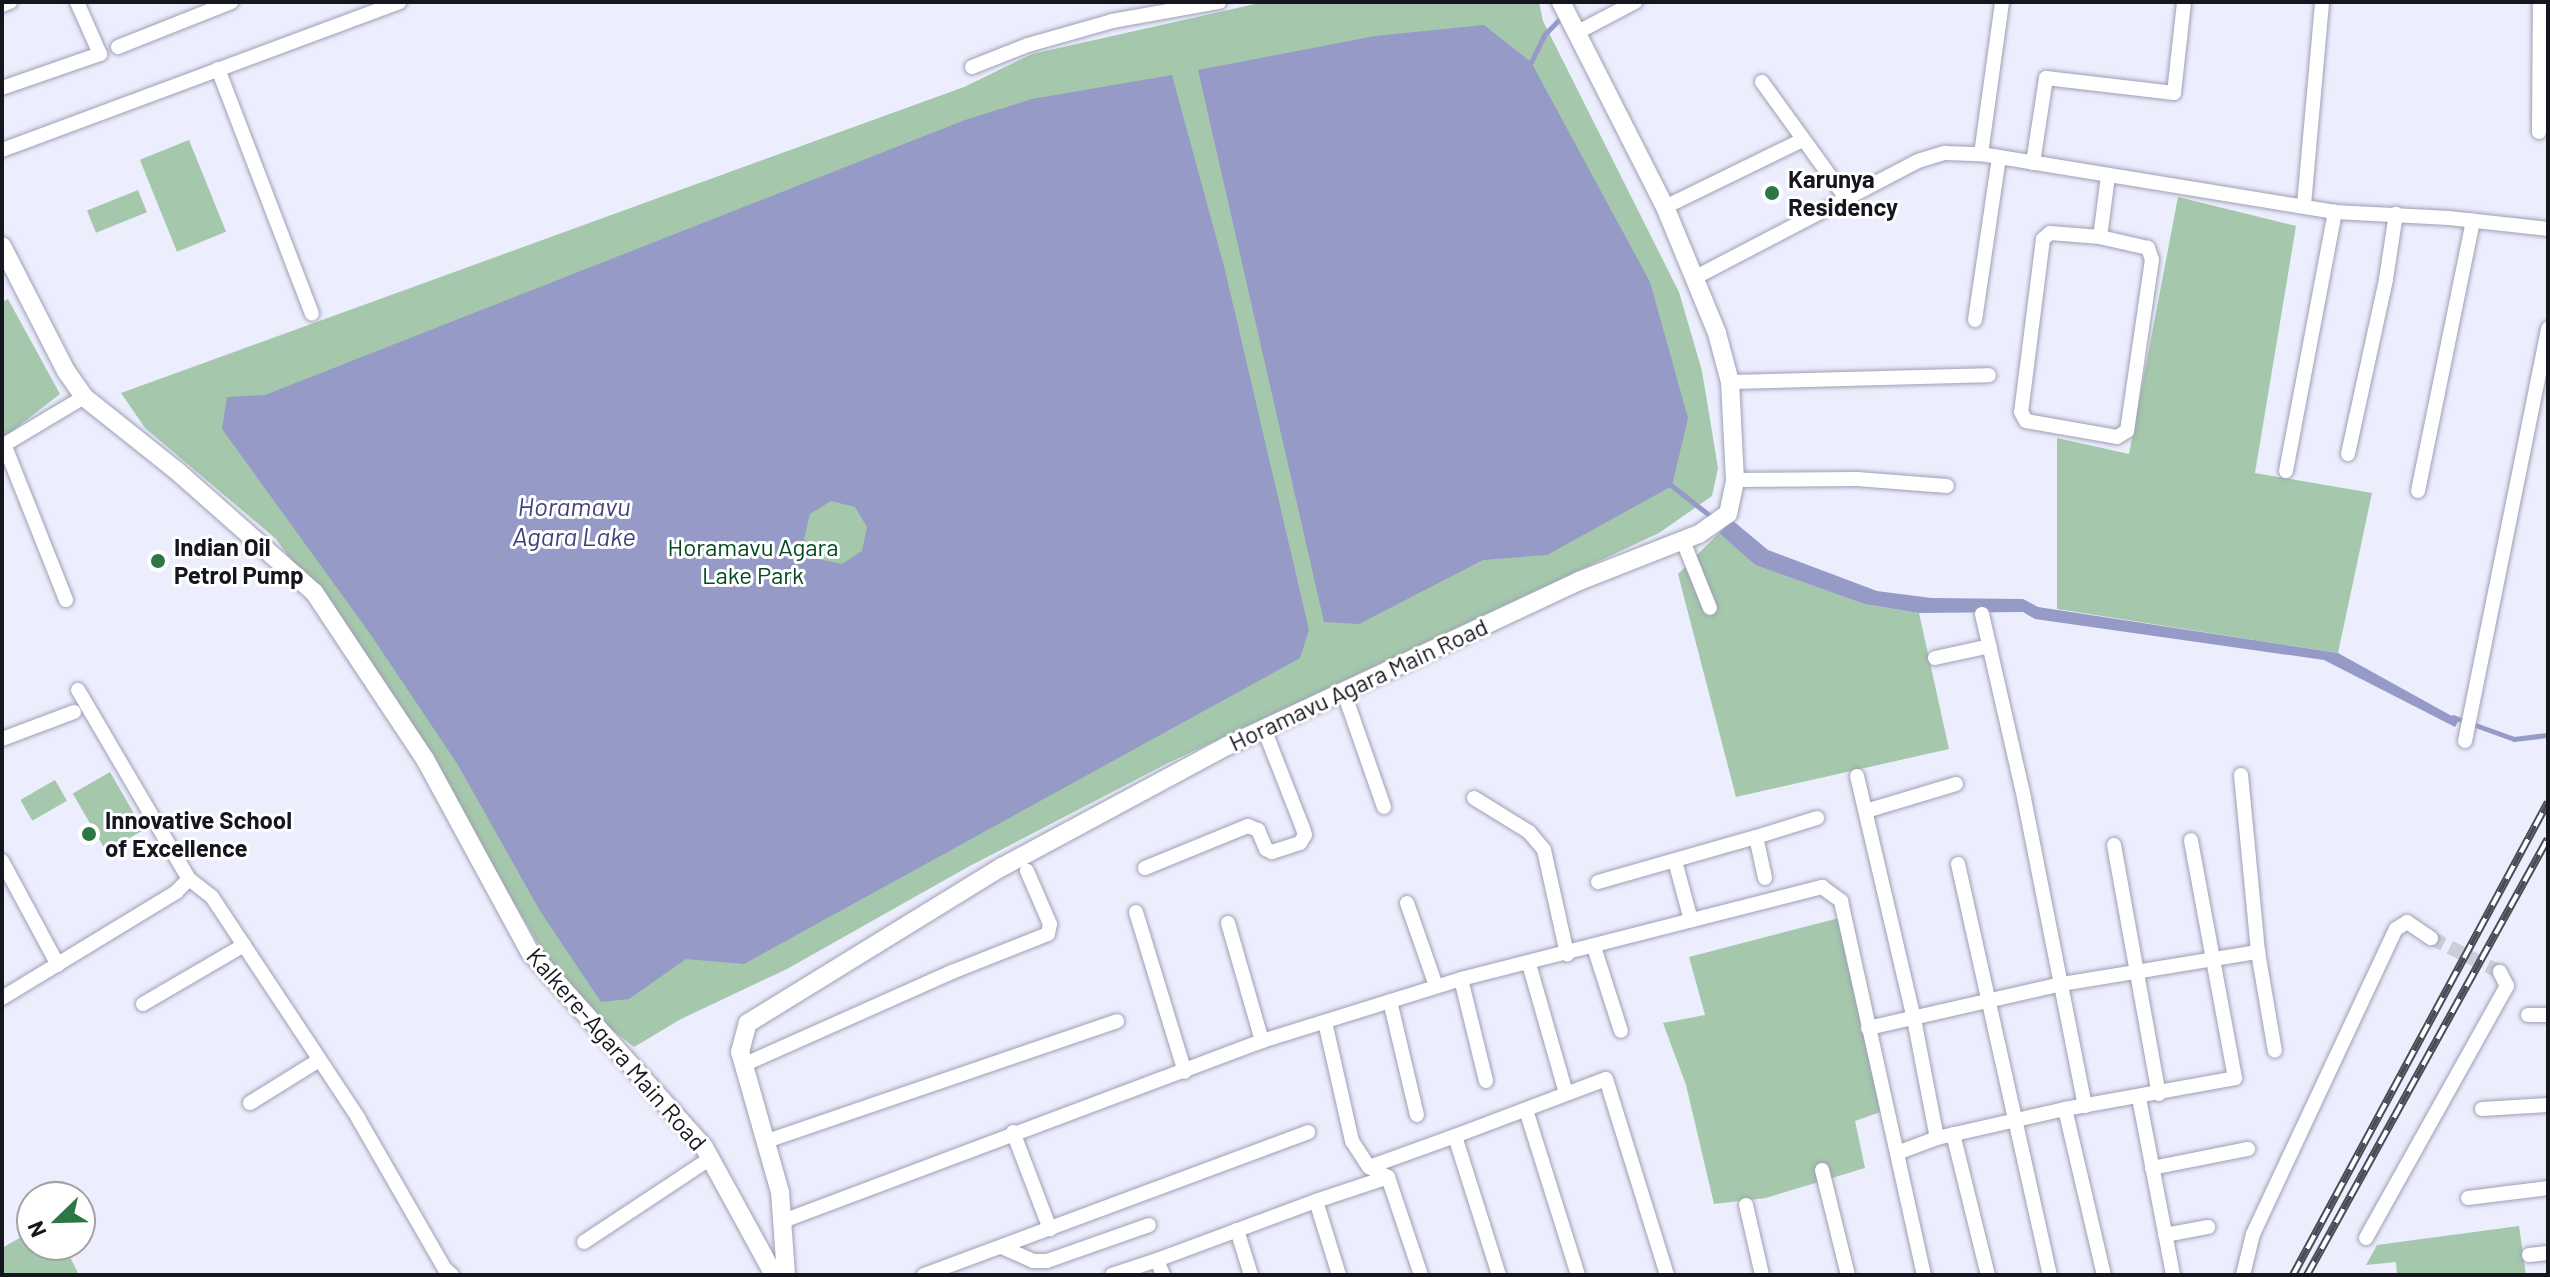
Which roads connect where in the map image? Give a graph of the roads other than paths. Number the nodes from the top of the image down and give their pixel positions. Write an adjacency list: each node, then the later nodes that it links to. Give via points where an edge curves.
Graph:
1 (10, 2): 12 (street)
2 (77, 2): 18 (street, via 100,54)
3 (231, 2): 14 (street)
4 (399, 2): 16 (street)
5 (1219, 2): 15 (street, via 1112,21)
6 (1561, 2): 13 (street, Horamavu Agara Main Road)
7 (1635, 2): 13 (street)
8 (2002, 2): 22 (street)
9 (2184, 2): 24 (street, via 2174,93 2046,78)
10 (2322, 2): 27 (street)
11 (2540, 2): 19 (street)
12 (2, 5)
13 (1576, 33): 28 (street, Horamavu Agara Main Road)
14 (118, 47)
15 (972, 67)
16 (218, 69): 21 (street); 36 (street)
17 (1762, 82): 26 (street)
18 (2, 88)
19 (2539, 132)
20 (1798, 142): 28 (street)
21 (2, 150)
22 (1981, 154): 23 (street); 26 (street, via 1933,155)
23 (1999, 158): 24 (street); 37 (street)
24 (2033, 163): 25 (street)
25 (2108, 176): 27 (street); 33 (street)
26 (1846, 198): 35 (street)
27 (2304, 205): 29 (street)
28 (1665, 207): 35 (street, Horamavu Agara Main Road)
29 (2335, 212): 30 (street); 44 (street)
30 (2396, 214): 31 (street); 43 (street)
31 (2473, 221): 32 (street); 47 (street)
32 (2548, 229)
33 (2100, 237): 33 (street, via 2148,248 2152,260 2127,431 2117,437 2026,421 2021,412 2043,239 2050,233)
34 (2, 246): 41 (street, Kalkere-Agara Main Road)
35 (1696, 277): 40 (street, Horamavu Agara Main Road)
36 (312, 314)
37 (1975, 320)
38 (2548, 328): 59 (street)
39 (1989, 375): 40 (street)
40 (1730, 382): 45 (street, Horamavu Agara Main Road)
41 (84, 397): 42 (street); 131 (street, Kalkere-Agara Main Road, via 314,592 433,775 530,952)
42 (3, 445): 49 (street)
43 (2348, 454)
44 (2286, 471)
45 (1735, 480): 46 (street, via 1857,479); 48 (street, Horamavu Agara Main Road, via 1722,518)
46 (1947, 486)
47 (2418, 491)
48 (1683, 541): 50 (street); 55 (street, Horamavu Agara Main Road, via 1579,581)
49 (66, 600)
50 (1710, 608)
51 (1982, 614): 52 (street)
52 (1990, 646): 53 (street); 93 (street)
53 (1935, 658)
54 (78, 690): 76 (street)
55 (1343, 690): 57 (street, Horamavu Agara Main Road); 64 (street)
56 (74, 712): 58 (street)
57 (1264, 729): 73 (street, via 1305,835 1300,843 1272,852 1258,830 1248,826); 109 (street, Horamavu Agara Main Road, via 1002,867 748,1023 740,1052)
58 (2, 739)
59 (2465, 741)
60 (2241, 775): 85 (street)
61 (1857, 776): 65 (street)
62 (1956, 784): 65 (street)
63 (1474, 798): 86 (street, via 1529,832 1544,850)
64 (1384, 807)
65 (1866, 811): 101 (street)
66 (1817, 818): 67 (street)
67 (1756, 837): 71 (street); 75 (street)
68 (2191, 840): 87 (street)
69 (2114, 845): 91 (street)
70 (2, 861): 89 (street)
71 (1675, 861): 77 (street); 80 (street)
72 (1958, 864): 96 (street)
73 (1145, 868)
74 (1027, 871): 109 (street, via 1050,924 1048,934)
75 (1765, 878)
76 (194, 882): 83 (street, via 212,897); 89 (street)
77 (1598, 882)
78 (1407, 903): 94 (street)
79 (1136, 912): 110 (street)
80 (1691, 920): 84 (street); 104 (street, via 1822,887 1841,901)
81 (1228, 923): 106 (street)
82 (2431, 938): 171 (street, via 2407,922 2396,929 2253,1234)
83 (244, 945): 98 (street); 108 (street)
84 (1594, 947): 86 (street); 105 (street)
85 (2258, 952): 87 (street); 107 (street)
86 (1567, 954): 88 (street)
87 (2212, 960): 91 (street); 113 (street, via 2242,1076)
88 (1529, 964): 92 (street); 112 (street)
89 (58, 965): 95 (street)
90 (2500, 972): 146 (street, via 2507,986)
91 (2137, 974): 93 (street); 113 (street)
92 (1461, 979): 94 (street); 111 (street)
93 (2062, 984): 96 (street); 117 (street)
94 (1436, 986): 97 (street)
95 (2, 998)
96 (1987, 1000): 101 (street); 122 (street)
97 (1390, 1001): 103 (street); 121 (street)
98 (143, 1004)
99 (2528, 1015): 100 (street)
100 (2548, 1015)
101 (1914, 1019): 104 (street); 127 (street)
102 (1117, 1021): 128 (street)
103 (1325, 1022): 106 (street); 132 (street, via 1352,1141)
104 (1868, 1028): 130 (street)
105 (1621, 1031)
106 (1262, 1041): 110 (street)
107 (2275, 1051)
108 (319, 1060): 115 (street); 152 (street)
109 (743, 1065): 128 (street, Horamavu Agara Main Road)
110 (1185, 1072): 123 (street)
111 (1486, 1081)
112 (1566, 1093): 120 (street); 163 (street, via 1606,1079)
113 (2159, 1094): 114 (street)
114 (2139, 1098): 117 (street); 133 (street)
115 (250, 1103)
116 (2548, 1105): 119 (street)
117 (2085, 1106): 118 (street)
118 (2065, 1109): 122 (street); 169 (street)
119 (2482, 1109)
120 (1526, 1110): 126 (street); 162 (street)
121 (1417, 1115)
122 (2013, 1119): 125 (street); 168 (street)
123 (1013, 1132): 140 (street); 143 (street)
124 (1308, 1132): 143 (street)
125 (1953, 1134): 127 (street); 167 (street)
126 (1455, 1136): 132 (street); 161 (street)
127 (1937, 1138): 130 (street)
128 (767, 1141): 140 (street, Horamavu Agara Main Road)
129 (2248, 1149): 133 (street)
130 (1897, 1153): 166 (street)
131 (711, 1158): 147 (street); 153 (street, Kalkere-Agara Main Road)
132 (1369, 1167): 135 (street)
133 (2152, 1168): 145 (street)
134 (1822, 1170): 165 (street)
135 (1388, 1177): 138 (street); 160 (street)
136 (2548, 1188): 137 (street)
137 (2468, 1198)
138 (1316, 1201): 144 (street); 159 (street)
139 (1746, 1205): 164 (street)
140 (783, 1221): 154 (street, Horamavu Agara Main Road)
141 (1149, 1225): 148 (street, via 1047,1261 1033,1261)
142 (2208, 1227): 145 (street)
143 (1050, 1229): 148 (street)
144 (1237, 1230): 151 (street); 158 (street)
145 (2165, 1235): 170 (street)
146 (2366, 1238)
147 (584, 1242)
148 (1002, 1247): 155 (street)
149 (2548, 1253): 150 (street)
150 (2529, 1255)
151 (1157, 1260): 156 (street); 157 (street)
152 (452, 1275)
153 (774, 1275)
154 (786, 1275)
155 (924, 1275)
156 (1112, 1275)
157 (1163, 1275)
158 (1251, 1275)
159 (1339, 1275)
160 (1421, 1275)
161 (1499, 1275)
162 (1578, 1275)
163 (1667, 1275)
164 (1762, 1275)
165 (1848, 1275)
166 (1924, 1275)
167 (1988, 1275)
168 (2050, 1275)
169 (2104, 1275)
170 (2173, 1275)
171 (2243, 1275)

